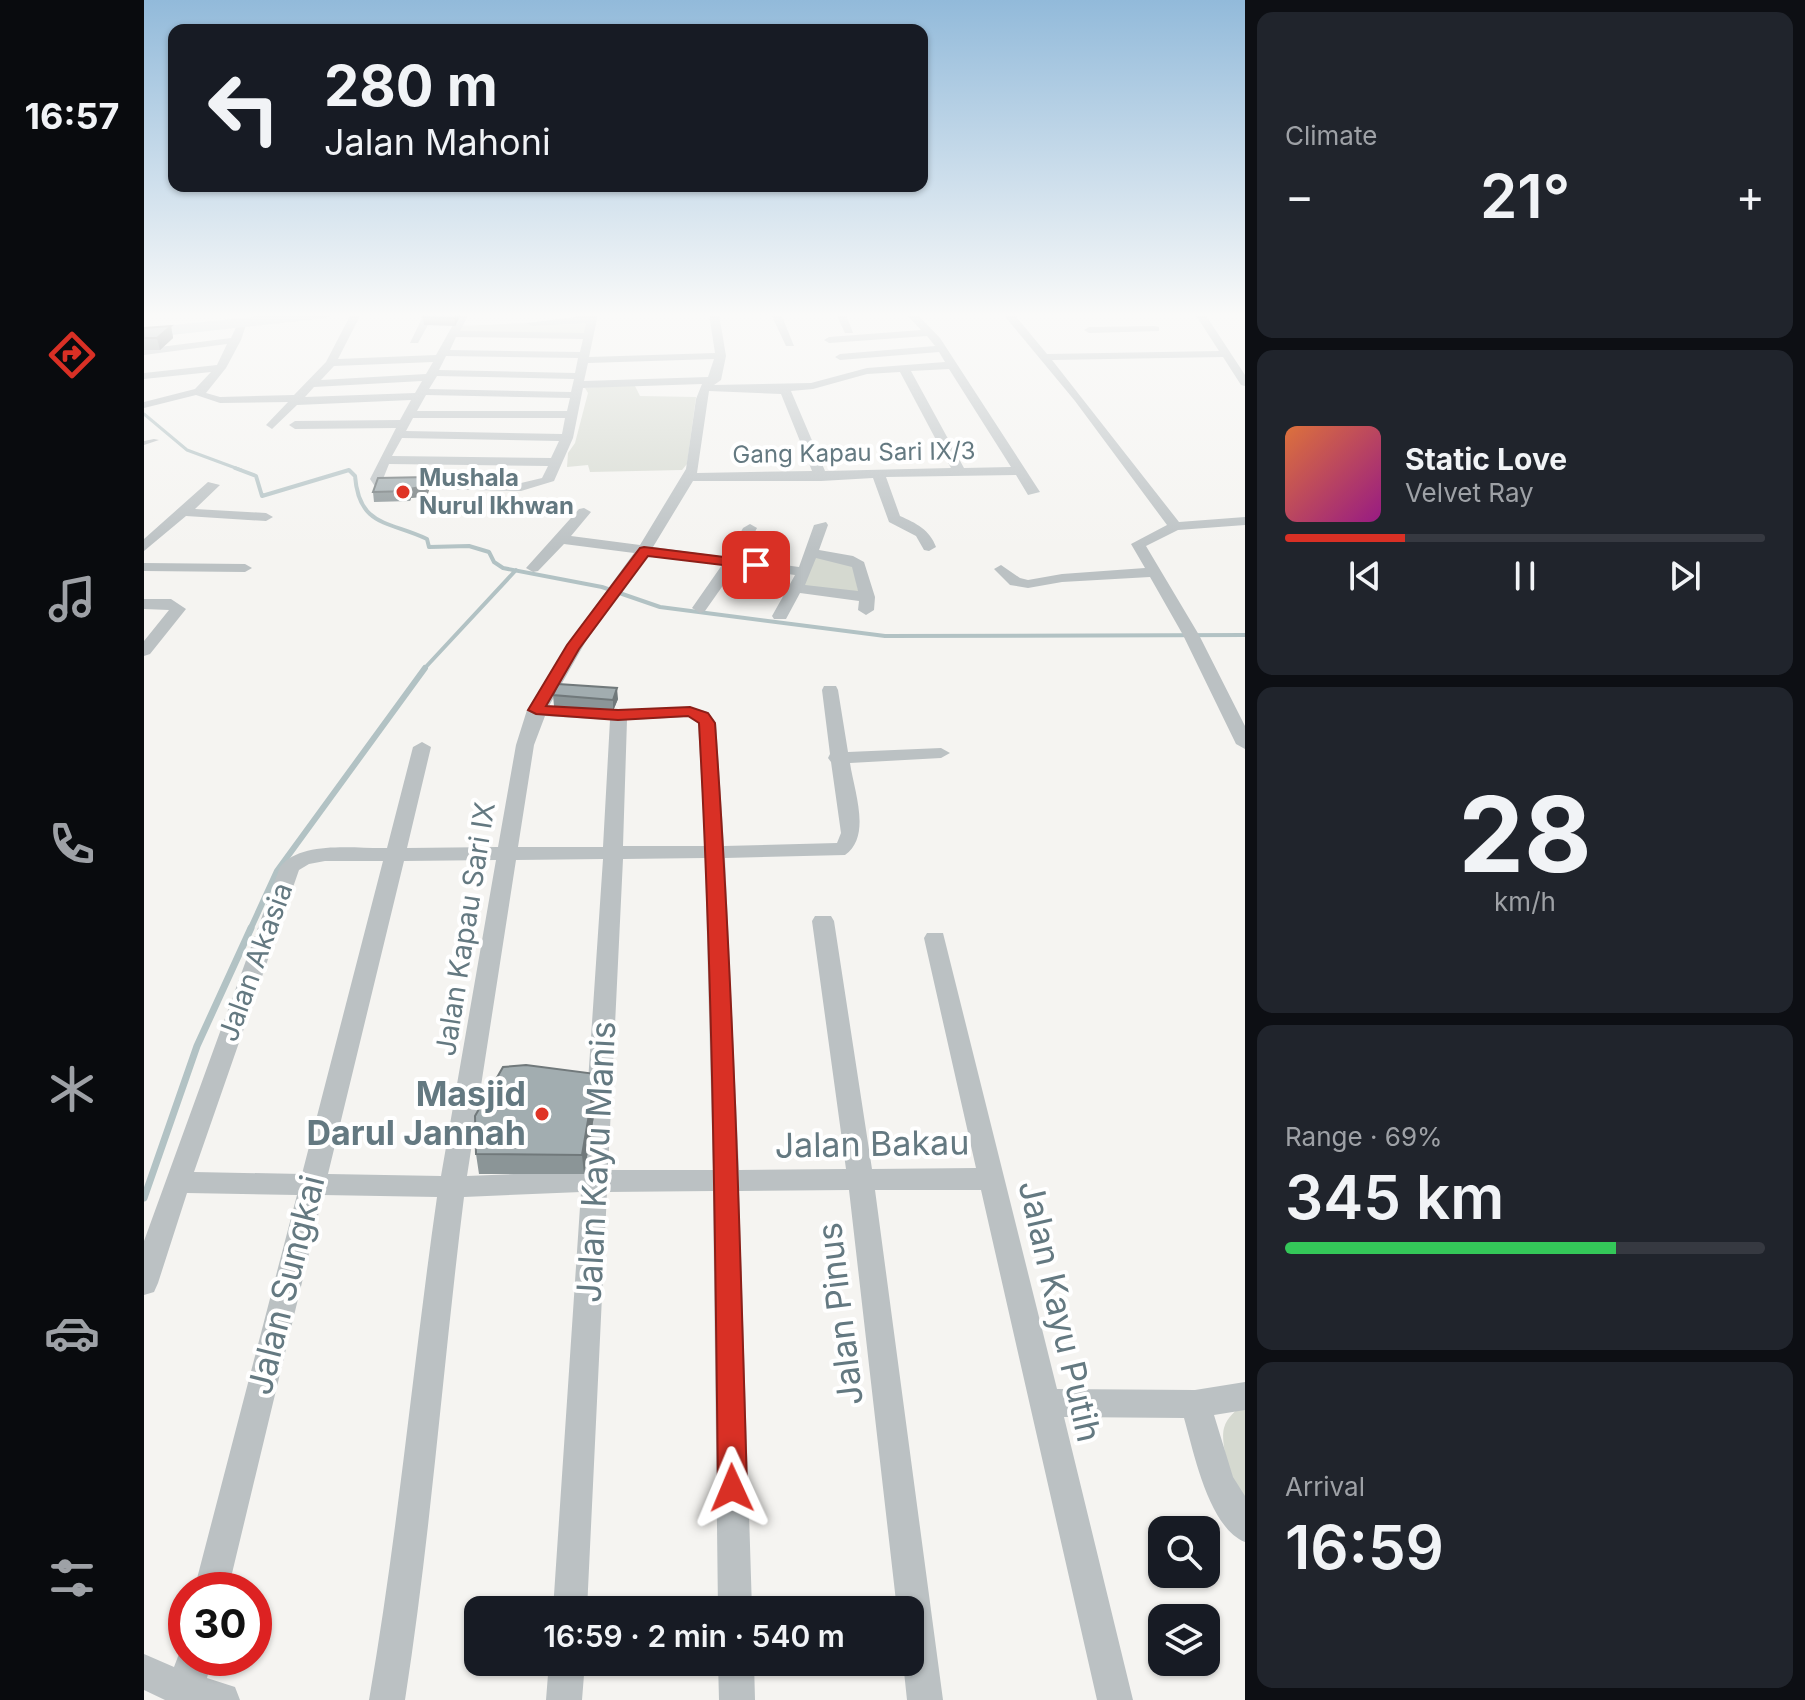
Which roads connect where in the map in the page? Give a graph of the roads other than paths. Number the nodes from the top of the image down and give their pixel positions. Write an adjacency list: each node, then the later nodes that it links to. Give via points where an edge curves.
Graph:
1 (190, 393): 13 (street)
2 (200, 393): 12 (street, via 220,400)
3 (303, 393): 12 (street)
4 (434, 393): 11 (street)
5 (576, 393): 14 (street)
6 (708, 393): 26 (street, Jalan Kapau Sari IX)
7 (788, 393): 27 (street)
8 (919, 393): 23 (street)
9 (971, 393): 24 (street)
10 (1072, 393): 35 (street)
11 (423, 394): 12 (street); 15 (street)
12 (298, 400): 16 (street)
13 (144, 405)
14 (571, 415): 15 (street); 18 (street)
15 (404, 424): 17 (street); 18 (street); 21 (street)
16 (272, 425)
17 (295, 425)
18 (567, 438): 22 (street)
19 (156, 440): 20 (lane)
20 (144, 443)
21 (384, 460): 22 (street); 22 (street, via 376,482 385,485 542,483)
22 (557, 462)
23 (959, 471): 24 (street, Gang Kapau Sari IX/3); 25 (street, Gang Kapau Sari IX/3)
24 (1019, 471): 29 (street)
25 (878, 474): 27 (street, Gang Kapau Sari IX/3); 39 (street, via 894,519 921,533)
26 (689, 477): 27 (street, Gang Kapau Sari IX/3); 40 (street, Jalan Kapau Sari IX)
27 (821, 477)
28 (213, 485): 30 (street)
29 (1033, 492)
30 (181, 512): 32 (street); 38 (street)
31 (584, 512): 37 (street)
32 (266, 517)
33 (1245, 521): 35 (street)
34 (821, 525): 41 (street)
35 (1175, 526): 48 (street, via 1138,544)
36 (750, 528): 42 (street)
37 (561, 539): 40 (street); 45 (street)
38 (144, 547)
39 (929, 547)
40 (644, 551): 42 (street); 55 (street, Jalan Kapau Sari IX, via 572,648)
41 (811, 553): 47 (street); 49 (street, via 859,565 866,604)
42 (732, 562): 47 (street); 51 (street)
43 (144, 567): 44 (street)
44 (245, 568)
45 (533, 568)
46 (1001, 569): 48 (street, via 1015,582 1028,584)
47 (804, 572): 49 (street)
48 (1152, 572): 57 (street, via 1191,635)
49 (796, 588): 52 (street)
50 (144, 604): 53 (street, via 178,609)
51 (700, 608)
52 (780, 616)
53 (144, 651)
54 (830, 690): 60 (street, Jalan Akasia)
55 (536, 710): 56 (street); 61 (street, Jalan Kapau Sari IX, via 525,745)
56 (618, 715): 63 (street, Jalan Kayu Manis); 64 (street, via 690,712 705,719)
57 (1245, 744)
58 (422, 747): 62 (street, Jalan Sungkai)
59 (941, 753): 60 (street)
60 (837, 758): 64 (street, Jalan Akasia, via 851,833 845,846 827,853)
61 (508, 852): 62 (street, Jalan Akasia); 63 (street, Jalan Akasia); 73 (street, Jalan Kapau Sari IX)
62 (395, 853): 70 (street, Jalan Akasia, via 314,856 290,867); 72 (street, Jalan Sungkai)
63 (612, 853): 64 (street, Jalan Akasia); 69 (street, Jalan Kayu Manis)
64 (715, 854): 71 (street)
65 (823, 921): 68 (street, Jalan Pinus)
66 (935, 938): 67 (street, Jalan Kayu Putih)
67 (991, 1179): 68 (street, Jalan Bakau); 76 (street, Jalan Kayu Putih)
68 (861, 1180): 71 (street, Jalan Bakau); 91 (street, Jalan Pinus)
69 (596, 1181): 71 (street, Jalan Bakau); 73 (street, Jalan Bakau); 80 (street, Jalan Kayu Manis)
70 (177, 1182): 72 (street, Jalan Bakau); 74 (street, Jalan Akasia)
71 (726, 1182): 81 (street)
72 (310, 1186): 73 (street, Jalan Bakau); 79 (street, Jalan Sungkai)
73 (452, 1187): 88 (street, Jalan Kapau Sari IX, via 408,1573)
74 (144, 1283)
75 (1245, 1396): 77 (street)
76 (1045, 1403): 77 (street); 92 (street, Jalan Kayu Putih)
77 (1195, 1404): 78 (street, via 1219,1484)
78 (1245, 1526)
79 (215, 1572)
80 (571, 1596)
81 (735, 1596)
82 (144, 1672): 83 (street)
83 (168, 1673)
84 (192, 1676): 87 (street)
85 (566, 1676): 89 (street)
86 (736, 1676): 90 (street)
87 (222, 1700)
88 (387, 1700)
89 (564, 1700)
90 (737, 1700)
91 (925, 1700)
92 (1115, 1700)

